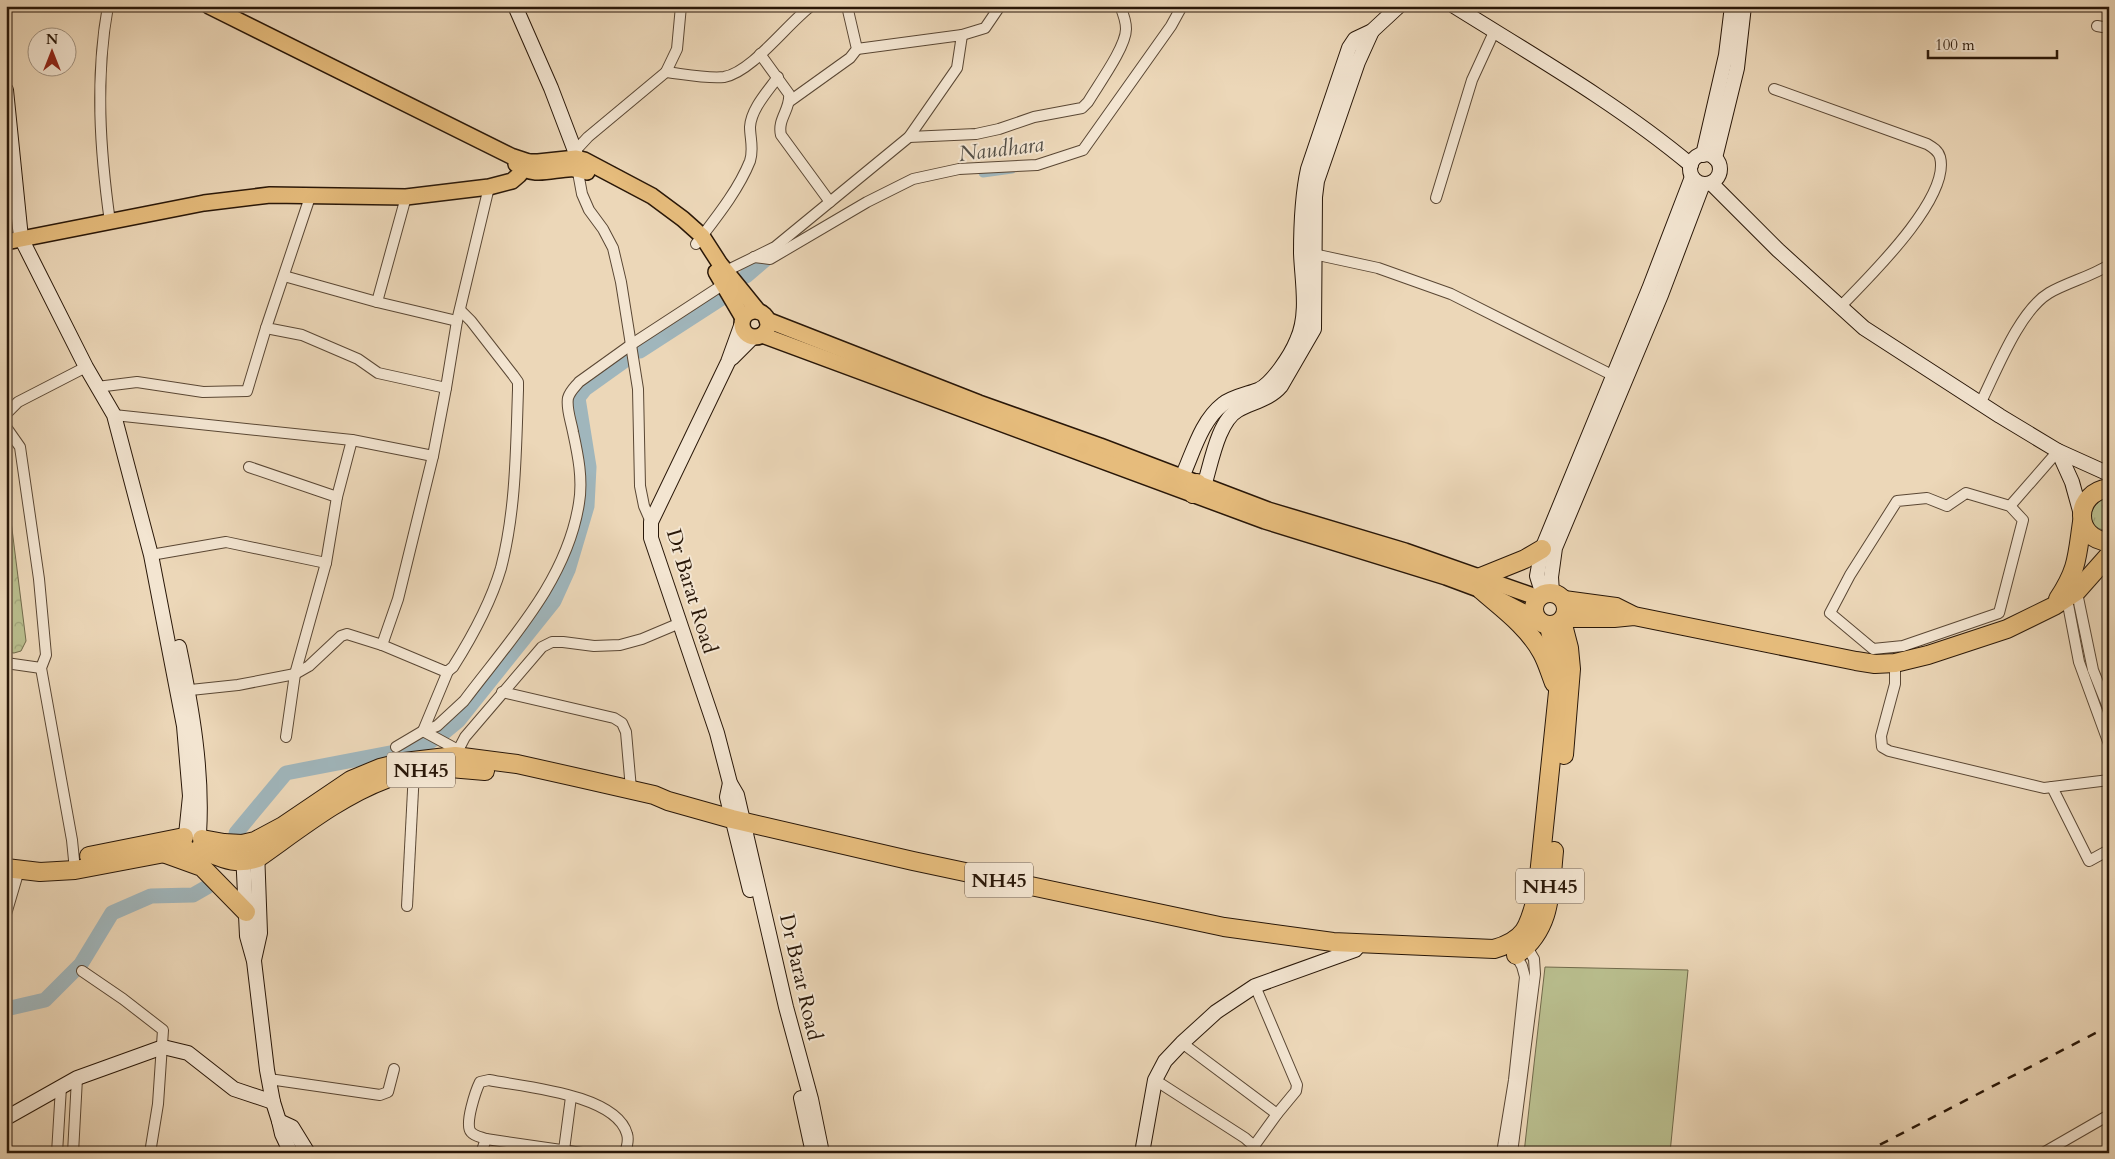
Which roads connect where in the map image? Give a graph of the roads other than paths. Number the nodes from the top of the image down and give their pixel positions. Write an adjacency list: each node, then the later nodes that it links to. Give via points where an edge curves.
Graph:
1 (108, 6): 37 (street, via 103,32 100,98 103,173)
2 (209, 6): 30 (main road)
3 (515, 6): 29 (street, via 551,88)
4 (682, 6): 21 (street, via 677,49)
5 (811, 6): 20 (street)
6 (847, 6): 19 (street)
7 (1000, 6): 18 (street, via 985,28)
8 (1120, 6): 27 (street, via 1126,28 1124,40 1082,108 1034,117 976,134)
9 (1182, 6): 42 (street, via 1083,150 1037,165 959,169 913,179 770,259)
10 (1399, 6): 16 (street)
11 (1454, 6): 17 (street)
12 (1732, 6): 28 (street)
13 (1744, 6): 28 (street, via 1736,68)
14 (2097, 26): 15 (street)
15 (2109, 28)
16 (1372, 31): 40 (street, via 1355,39 1348,48 1308,169 1303,189); 41 (street, via 1317,181 1314,197)
17 (1494, 32): 31 (street, via 1656,136); 35 (street, via 1472,80)
18 (962, 35): 19 (street); 27 (street, via 957,68)
19 (857, 49): 25 (street, via 850,58)
20 (760, 54): 21 (street, via 736,74 722,77); 22 (street)
21 (666, 72): 29 (street, via 588,137)
22 (778, 77): 25 (street, via 790,94); 39 (street, via 753,114 751,159)
23 (1774, 89): 47 (street, via 1927,144 1940,156 1936,187 1923,211 1891,254)
24 (6, 90): 26 (street)
25 (790, 101): 36 (street, via 779,127 781,135)
26 (7, 110): 38 (street)
27 (909, 137): 36 (street)
28 (1709, 156): 31 (street, via 1695,158); 31 (street, via 1720,165 1720,174)
29 (576, 159): 30 (main road, via 544,173 534,173); 39 (main road); 54 (street, via 582,194 612,248)
30 (526, 166): 32 (main road, via 512,181)
31 (1699, 177): 47 (street); 57 (street); 82 (street, via 1662,295 1555,548)
32 (489, 187): 34 (main road); 48 (street)
33 (311, 194): 34 (main road); 37 (main road, via 204,203); 44 (street)
34 (406, 197): 46 (street)
35 (1436, 198)
36 (830, 202): 42 (street, via 776,246)
37 (110, 222): 38 (main road)
38 (14, 240): 56 (street)
39 (699, 240): 45 (main road)
40 (1301, 251): 41 (street); 69 (street, via 1303,313 1302,328 1296,342 1267,386 1224,403 1214,413 1205,426)
41 (1315, 254): 57 (street, via 1378,268 1452,294); 69 (street, via 1315,318 1310,338 1275,393 1229,416)
42 (754, 257): 45 (street)
43 (2109, 265): 60 (street, via 2049,293 2034,304)
44 (284, 276): 46 (street); 52 (street)
45 (725, 277): 49 (main road); 51 (main road); 54 (street)
46 (377, 302): 50 (street)
47 (1841, 306): 60 (street, via 1864,328)
48 (460, 310): 50 (street); 91 (street, via 518,382 516,467 510,524 500,570 483,612 460,656)
49 (762, 316): 51 (main road, via 749,312); 53 (main road, via 767,328); 69 (main road)
50 (457, 320): 59 (street)
51 (742, 322): 53 (main road, via 746,334); 55 (street, Dr Barat Road)
52 (266, 328): 58 (street, via 247,392 203,392 137,382); 59 (street, via 302,335 358,360 378,373)
53 (758, 336): 55 (street, Dr Barat Road); 69 (main road)
54 (632, 344): 74 (street, via 638,389 640,486); 97 (street, via 579,382 568,398 582,484 570,541 555,577 464,702 438,726)
55 (728, 362): 74 (street, Dr Barat Road)
56 (86, 368): 58 (street); 61 (street, via 18,402)
57 (1614, 376): 76 (street)
58 (97, 387): 62 (street)
59 (446, 388): 66 (street)
60 (1980, 404): 65 (street)
61 (6, 414)
62 (114, 415): 64 (street); 78 (street)
63 (6, 427): 90 (street, via 20,447 22,456 46,655)
64 (352, 440): 66 (street); 71 (street)
65 (2058, 451): 68 (street); 72 (street); 73 (street, via 2072,482)
66 (433, 456): 86 (street, via 398,599)
67 (248, 467): 71 (street)
68 (2109, 474)
69 (1194, 485): 80 (main road, via 1405,551)
70 (2109, 488): 73 (highway, via 2090,496)
71 (337, 496): 79 (street)
72 (2010, 506): 72 (street, via 1966,493 1947,506 1927,498 1897,501 1830,613 1874,649 1903,646 1999,613 2023,520)
73 (2082, 520): 75 (highway, via 2092,536); 81 (highway, via 2077,562)
74 (650, 522): 85 (street, Dr Barat Road, via 651,538)
75 (2109, 542)
76 (1542, 550): 80 (highway); 82 (street, via 1537,576)
77 (2109, 554): 81 (highway)
78 (151, 555): 79 (street, via 226,542); 93 (street)
79 (326, 563): 92 (street)
80 (1480, 584): 82 (main road); 84 (main road); 95 (highway, via 1542,653)
81 (2067, 592): 89 (highway, via 2014,626); 96 (street); 99 (street, via 2079,662)
82 (1549, 596): 83 (highway, via 1616,607); 84 (highway, NH45, via 1567,609); 84 (highway, NH45, via 1534,610)
83 (1634, 616): 84 (highway); 89 (highway, via 1856,661)
84 (1553, 621): 95 (highway, NH45); 119 (highway, NH45, via 1569,648 1571,669 1550,887 1544,922 1538,933)
85 (680, 623): 94 (street, via 620,645 552,642 542,647); 107 (street, Dr Barat Road, via 717,733 730,784 727,797)
86 (382, 645): 91 (street); 92 (street, via 353,635 341,636 309,666)
87 (178, 647): 93 (street)
88 (6, 663): 90 (street)
89 (1895, 663): 104 (street, via 1895,684 1881,736 1882,747 2044,788)
90 (41, 668): 113 (street)
91 (448, 671): 97 (street)
92 (295, 674): 93 (street); 98 (street)
93 (182, 691): 108 (street)
94 (502, 692): 101 (street, via 465,737); 105 (street, via 614,718 622,723 626,732)
95 (1558, 692): 119 (highway, NH45, via 1537,895 1532,916)
96 (2109, 710)
97 (424, 731): 100 (street); 101 (street)
98 (286, 737)
99 (2109, 744)
100 (396, 747)
101 (454, 758): 102 (highway, NH45); 105 (highway, NH45, via 517,764); 106 (highway, NH45, via 496,772 654,802); 110 (highway, NH45, via 404,762 351,780)
102 (414, 771): 110 (highway, NH45, via 370,785); 115 (street)
103 (2109, 780): 104 (street)
104 (2052, 787): 109 (street, via 2089,861)
105 (631, 789): 106 (highway, NH45)
106 (668, 801): 107 (highway, NH45)
107 (738, 820): 118 (highway, NH45, via 956,871 1224,927); 147 (street, Dr Barat Road); 148 (street, Dr Barat Road, via 811,1099)
108 (193, 840): 110 (highway, via 233,862); 111 (highway); 113 (highway)
109 (2109, 850)
110 (250, 852): 116 (street); 120 (street, via 260,933)
111 (165, 854): 113 (highway); 116 (highway, via 202,867)
112 (6, 857): 113 (highway)
113 (75, 865): 114 (highway, via 40,872)
114 (12, 869): 117 (street)
115 (407, 906)
116 (246, 912): 120 (street, via 247,936)
117 (6, 914)
118 (1358, 946): 119 (highway, NH45, via 1470,950); 122 (street)
119 (1518, 946): 150 (street, via 1524,977 1514,1080); 151 (street, via 1534,959 1535,974)
120 (254, 961): 127 (street)
121 (82, 971): 124 (street, via 163,1030)
122 (1255, 986): 123 (street, via 1216,1012); 132 (street, via 1298,1085)
123 (1182, 1042): 128 (street, via 1165,1061); 132 (street)
124 (163, 1047): 126 (street); 131 (street, via 188,1052 234,1089); 141 (street)
125 (394, 1069): 127 (street, via 388,1092 380,1095)
126 (77, 1078): 129 (street); 140 (street)
127 (269, 1079): 131 (street)
128 (1155, 1080): 137 (street); 149 (street)
129 (61, 1087): 134 (street); 139 (street)
130 (571, 1097): 136 (street, via 489,1080 480,1082 469,1130); 138 (street); 146 (street, via 610,1111 623,1124 628,1136)
131 (273, 1102): 135 (street)
132 (1277, 1114): 137 (street)
133 (2109, 1115): 152 (street)
134 (6, 1118)
135 (279, 1120): 142 (street); 143 (street, via 292,1127)
136 (486, 1139): 138 (street); 144 (street)
137 (1256, 1149)
138 (564, 1150): 145 (street)
139 (57, 1153)
140 (73, 1153)
141 (150, 1153)
142 (291, 1153)
143 (308, 1153)
144 (481, 1153)
145 (582, 1153)
146 (625, 1153)
147 (813, 1153)
148 (822, 1153)
149 (1142, 1153)
150 (1502, 1153)
151 (1512, 1153)
152 (2043, 1153)

